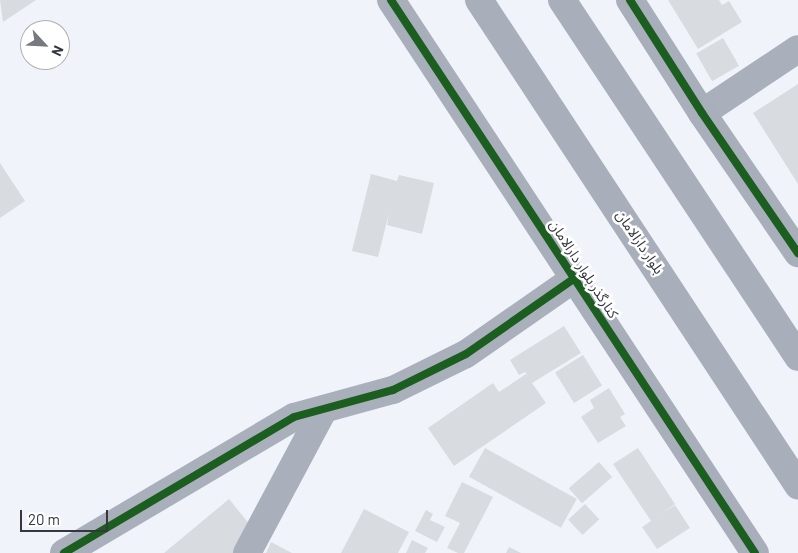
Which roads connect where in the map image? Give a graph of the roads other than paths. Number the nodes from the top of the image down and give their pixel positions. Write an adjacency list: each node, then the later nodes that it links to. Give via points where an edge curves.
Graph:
1 (391, 0): 8 (main road, کنارگذر بلوار دارالامان)
2 (479, 0): 11 (main road, بلوار دارالامان)
3 (562, 0): 9 (main road)
4 (630, 0): 6 (main road)
5 (798, 49): 6 (street)
6 (702, 112): 7 (main road)
7 (798, 253)
8 (575, 278): 10 (street, via 466,354 392,390); 14 (main road, کنارگذر بلوار دارالامان)
9 (798, 357)
10 (324, 409): 12 (street, via 294,416); 13 (street)
11 (798, 485)
12 (64, 553)
13 (247, 553)
14 (756, 553)

